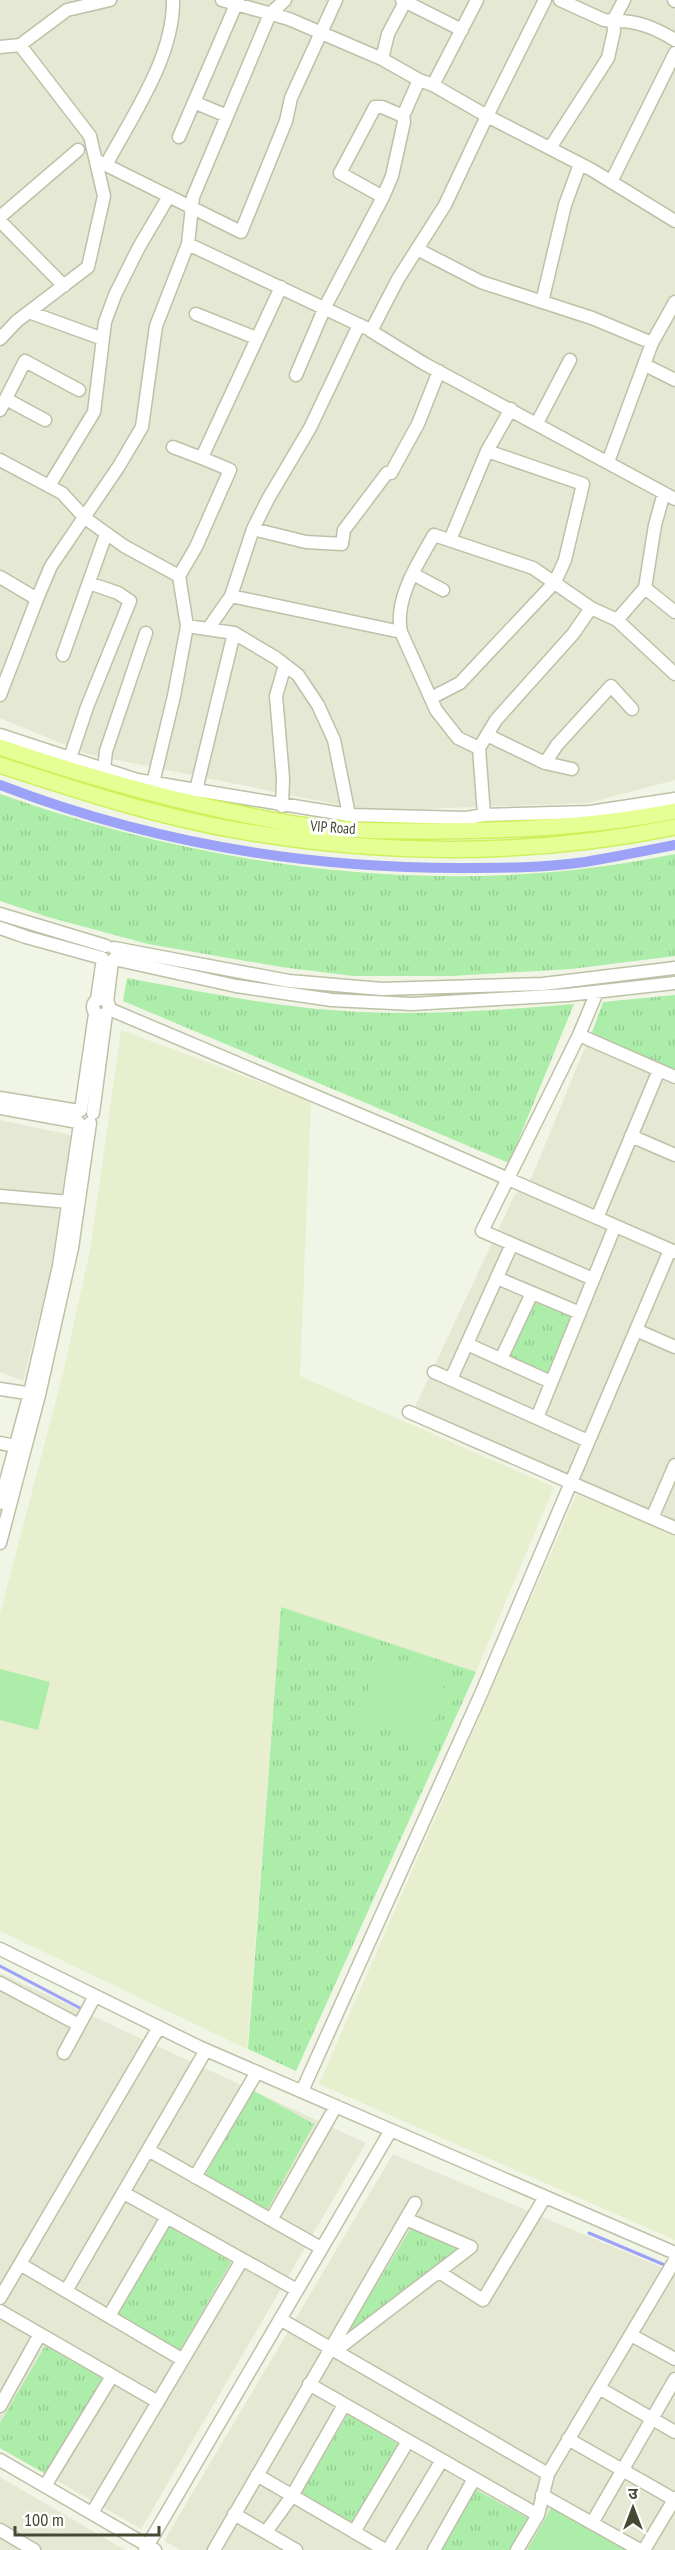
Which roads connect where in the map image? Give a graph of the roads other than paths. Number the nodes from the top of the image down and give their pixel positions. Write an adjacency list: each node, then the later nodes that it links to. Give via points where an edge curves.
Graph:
1 (110, 0): 17 (street, via 67,10)
2 (173, 0): 30 (street, via 166,46 156,70)
3 (222, 0): 11 (street)
4 (285, 0): 12 (street)
5 (336, 0): 15 (street)
6 (477, 0): 14 (street)
7 (545, 0): 26 (street)
8 (624, 0): 13 (street)
9 (404, 1): 14 (street); 20 (street, via 388,34)
10 (563, 1): 13 (street)
11 (237, 2): 12 (street); 23 (street)
12 (270, 14): 15 (street); 24 (street)
13 (613, 21): 16 (street, via 643,24); 28 (street, via 608,58)
14 (462, 30): 22 (street)
15 (319, 32): 20 (street); 35 (street, via 241,232)
16 (675, 40)
17 (20, 45): 18 (street); 30 (street, via 90,136)
18 (0, 47)
19 (675, 53): 32 (street)
20 (382, 60): 21 (street)
21 (419, 80): 22 (street); 25 (street)
22 (434, 85): 26 (street)
23 (196, 103): 24 (street); 27 (street)
24 (227, 116): 35 (street)
25 (403, 116): 34 (street, via 392,176); 34 (street, via 375,107 340,173)
26 (487, 116): 28 (street); 39 (street, via 445,205)
27 (179, 137)
28 (550, 148): 31 (street)
29 (78, 150): 36 (street)
30 (101, 163): 33 (street); 40 (street, via 104,196 88,267)
31 (580, 164): 32 (street); 42 (street, via 565,205)
32 (611, 182): 37 (street)
33 (169, 196): 35 (street); 51 (street, via 115,294)
34 (383, 197): 44 (street)
35 (192, 208): 38 (street)
36 (0, 219): 40 (street)
37 (675, 221)
38 (188, 244): 41 (street); 70 (street, via 156,326 142,427)
39 (417, 249): 42 (street, via 481,282); 48 (street)
40 (64, 286): 45 (street)
41 (281, 286): 44 (street); 49 (street)
42 (542, 302): 52 (street, via 629,331)
43 (675, 302): 52 (street)
44 (326, 307): 47 (street); 56 (street)
45 (29, 312): 50 (street); 51 (street)
46 (196, 314): 49 (street)
47 (358, 325): 48 (street); 71 (street, via 310,428)
48 (371, 331): 55 (street)
49 (256, 338): 65 (street)
50 (0, 339)
51 (103, 339): 68 (street, via 94,412)
52 (652, 343): 54 (street)
53 (570, 360): 62 (street)
54 (645, 365): 57 (street); 67 (street)
55 (438, 371): 60 (street); 71 (street, via 418,424 391,472 387,472 344,530 342,544 306,542)
56 (296, 375)
57 (675, 380)
58 (79, 390): 59 (street, via 25,361)
59 (3, 405): 61 (street)
60 (511, 408): 62 (street); 64 (street)
61 (45, 420)
62 (537, 423): 67 (street)
63 (173, 447): 65 (street)
64 (487, 451): 73 (street); 77 (street, via 583,484 565,560)
65 (202, 457): 75 (street, via 230,470 196,548)
66 (0, 460): 68 (street)
67 (608, 462): 69 (street)
68 (49, 486): 70 (street, via 62,493)
69 (669, 496): 79 (street, via 655,525)
70 (85, 518): 72 (street); 82 (street, via 51,566)
71 (253, 529): 81 (street)
72 (106, 534): 75 (street); 78 (street)
73 (450, 540): 74 (street, via 434,536); 77 (street, via 533,568)
74 (413, 574): 80 (street); 88 (street, via 399,609)
75 (179, 576): 86 (street)
76 (0, 577): 82 (street)
77 (555, 582): 83 (street); 95 (street, via 460,682)
78 (89, 583): 91 (street); 101 (street, via 130,601)
79 (645, 588): 84 (street); 85 (street)
80 (443, 590)
81 (231, 596): 87 (street); 88 (street)
82 (37, 599): 94 (street)
83 (591, 608): 85 (street); 98 (street)
84 (675, 612)
85 (617, 620): 93 (street)
86 (187, 626): 87 (street); 106 (street)
87 (208, 629): 90 (street)
88 (401, 632): 95 (street)
89 (146, 633): 104 (street, via 106,751)
90 (234, 633): 92 (street); 107 (street)
91 (63, 655)
92 (285, 665): 109 (street, via 276,696 284,778); 111 (street, via 298,675 318,705 334,740)
93 (675, 674)
94 (0, 695)
95 (431, 699): 100 (street, via 458,738)
96 (632, 709): 102 (street, via 611,686)
97 (0, 735): 101 (street, VIP Road)
98 (487, 735): 100 (street); 102 (street)
99 (0, 747): 110 (main road, VIP Road, via 87,777 297,824 392,831 510,831 629,820)
100 (479, 748): 112 (street)
101 (69, 758): 104 (street, VIP Road)
102 (545, 762): 105 (street)
103 (0, 765): 113 (main road, VIP Road, via 111,801 240,831 353,847 452,850 559,845)
104 (104, 769): 106 (street, VIP Road)
105 (572, 769)
106 (153, 783): 107 (street, VIP Road)
107 (196, 790): 109 (street, VIP Road)
108 (675, 798): 112 (street, VIP Road, via 590,813)
109 (282, 806): 111 (street, VIP Road)
110 (675, 811)
111 (349, 814): 112 (street, VIP Road, via 466,818)
112 (484, 815)
113 (675, 827)
114 (0, 914): 116 (street)
115 (0, 928): 116 (street)
116 (109, 955): 117 (street, via 289,981 382,989 543,984); 119 (street, via 236,986 332,1000 412,1004); 120 (street)
117 (675, 968)
118 (675, 982): 119 (street)
119 (597, 992): 121 (street)
120 (103, 1008): 126 (street); 129 (street)
121 (579, 1035): 122 (street); 129 (street)
122 (659, 1070): 123 (street); 127 (street)
123 (675, 1077)
124 (0, 1098): 126 (street)
125 (0, 1108): 126 (street)
126 (84, 1117): 131 (street); 148 (street, via 72,1248)
127 (631, 1136): 128 (street); 132 (street)
128 (675, 1155)
129 (508, 1180): 132 (street); 134 (street, via 482,1231)
130 (0, 1196): 131 (street)
131 (69, 1202): 148 (street)
132 (597, 1218): 133 (street)
133 (615, 1226): 135 (street); 137 (street)
134 (512, 1244): 136 (street); 137 (street)
135 (673, 1251): 140 (street)
136 (497, 1278): 138 (street); 141 (street)
137 (593, 1279): 139 (street)
138 (532, 1293): 139 (street); 143 (street)
139 (579, 1313): 146 (street)
140 (636, 1330): 142 (street); 151 (street)
141 (467, 1344): 143 (street); 145 (street)
142 (675, 1347)
143 (501, 1359): 146 (street)
144 (434, 1372): 145 (street)
145 (451, 1379): 150 (street)
146 (551, 1382): 150 (street)
147 (0, 1389): 148 (street)
148 (35, 1394): 153 (street); 159 (street)
149 (409, 1412): 155 (street)
150 (537, 1418): 151 (street)
151 (588, 1441): 155 (street)
152 (0, 1443): 153 (street)
153 (15, 1446): 156 (street)
154 (675, 1465): 157 (street)
155 (570, 1483): 157 (street); 168 (street, via 481,1694)
156 (0, 1503)
157 (652, 1518): 158 (street)
158 (675, 1528)
159 (0, 1543)
160 (0, 1949): 162 (street)
161 (0, 1983): 163 (street)
162 (95, 1995): 163 (street); 164 (street)
163 (79, 2025): 166 (street)
164 (159, 2027): 165 (street); 182 (street)
165 (206, 2050): 167 (street); 171 (street)
166 (64, 2053)
167 (257, 2072): 168 (street); 172 (street)
168 (302, 2091): 169 (street)
169 (336, 2106): 170 (street); 178 (street)
170 (391, 2130): 174 (street); 179 (street)
171 (148, 2150): 172 (street); 173 (street)
172 (195, 2177): 178 (street)
173 (124, 2193): 176 (street); 185 (street)
174 (545, 2197): 181 (street); 183 (street, via 483,2300)
175 (416, 2203): 177 (street)
176 (167, 2217): 180 (street); 188 (street)
177 (406, 2219): 183 (street, via 471,2247); 192 (street)
178 (271, 2220): 179 (street)
179 (321, 2248): 184 (street)
180 (242, 2260): 184 (street); 193 (street)
181 (673, 2262): 191 (street)
182 (20, 2264): 185 (street); 186 (street)
183 (439, 2272): 192 (street)
184 (297, 2290): 189 (street)
185 (66, 2291): 188 (street)
186 (0, 2298)
187 (0, 2311): 190 (street)
188 (109, 2316): 193 (street)
189 (280, 2319): 192 (street); 223 (street)
190 (40, 2334): 195 (street); 201 (street)
191 (631, 2334): 194 (street); 198 (street)
192 (333, 2349): 197 (street); 209 (street)
193 (183, 2360): 199 (street)
194 (675, 2360)
195 (112, 2376): 199 (street); 212 (street)
196 (675, 2379): 202 (street)
197 (309, 2384): 200 (street); 210 (street)
198 (599, 2388): 202 (street); 204 (street)
199 (158, 2402): 216 (street)
200 (344, 2405): 205 (street); 214 (street)
201 (0, 2406)
202 (652, 2418): 203 (street); 208 (street)
203 (675, 2432)
204 (568, 2439): 208 (street); 209 (street)
205 (408, 2441): 207 (street); 222 (street)
206 (0, 2460): 212 (street)
207 (442, 2460): 211 (street); 227 (street)
208 (622, 2469): 215 (street); 219 (street)
209 (548, 2474): 213 (street)
210 (257, 2475): 214 (street); 217 (street)
211 (474, 2479): 218 (street); 228 (street)
212 (45, 2486): 216 (street)
213 (542, 2495): 218 (street); 219 (street)
214 (292, 2496): 221 (street); 222 (street)
215 (675, 2499): 230 (street)
216 (92, 2513): 223 (street)
217 (234, 2514): 221 (street); 225 (street)
218 (537, 2515): 229 (street)
219 (592, 2523): 230 (street)
220 (0, 2530): 224 (street)
221 (266, 2532): 226 (street)
222 (354, 2532): 227 (street)
223 (149, 2549)
224 (34, 2550)
225 (214, 2550)
226 (296, 2550)
227 (387, 2550)
228 (434, 2550)
229 (517, 2550)
230 (642, 2550)

